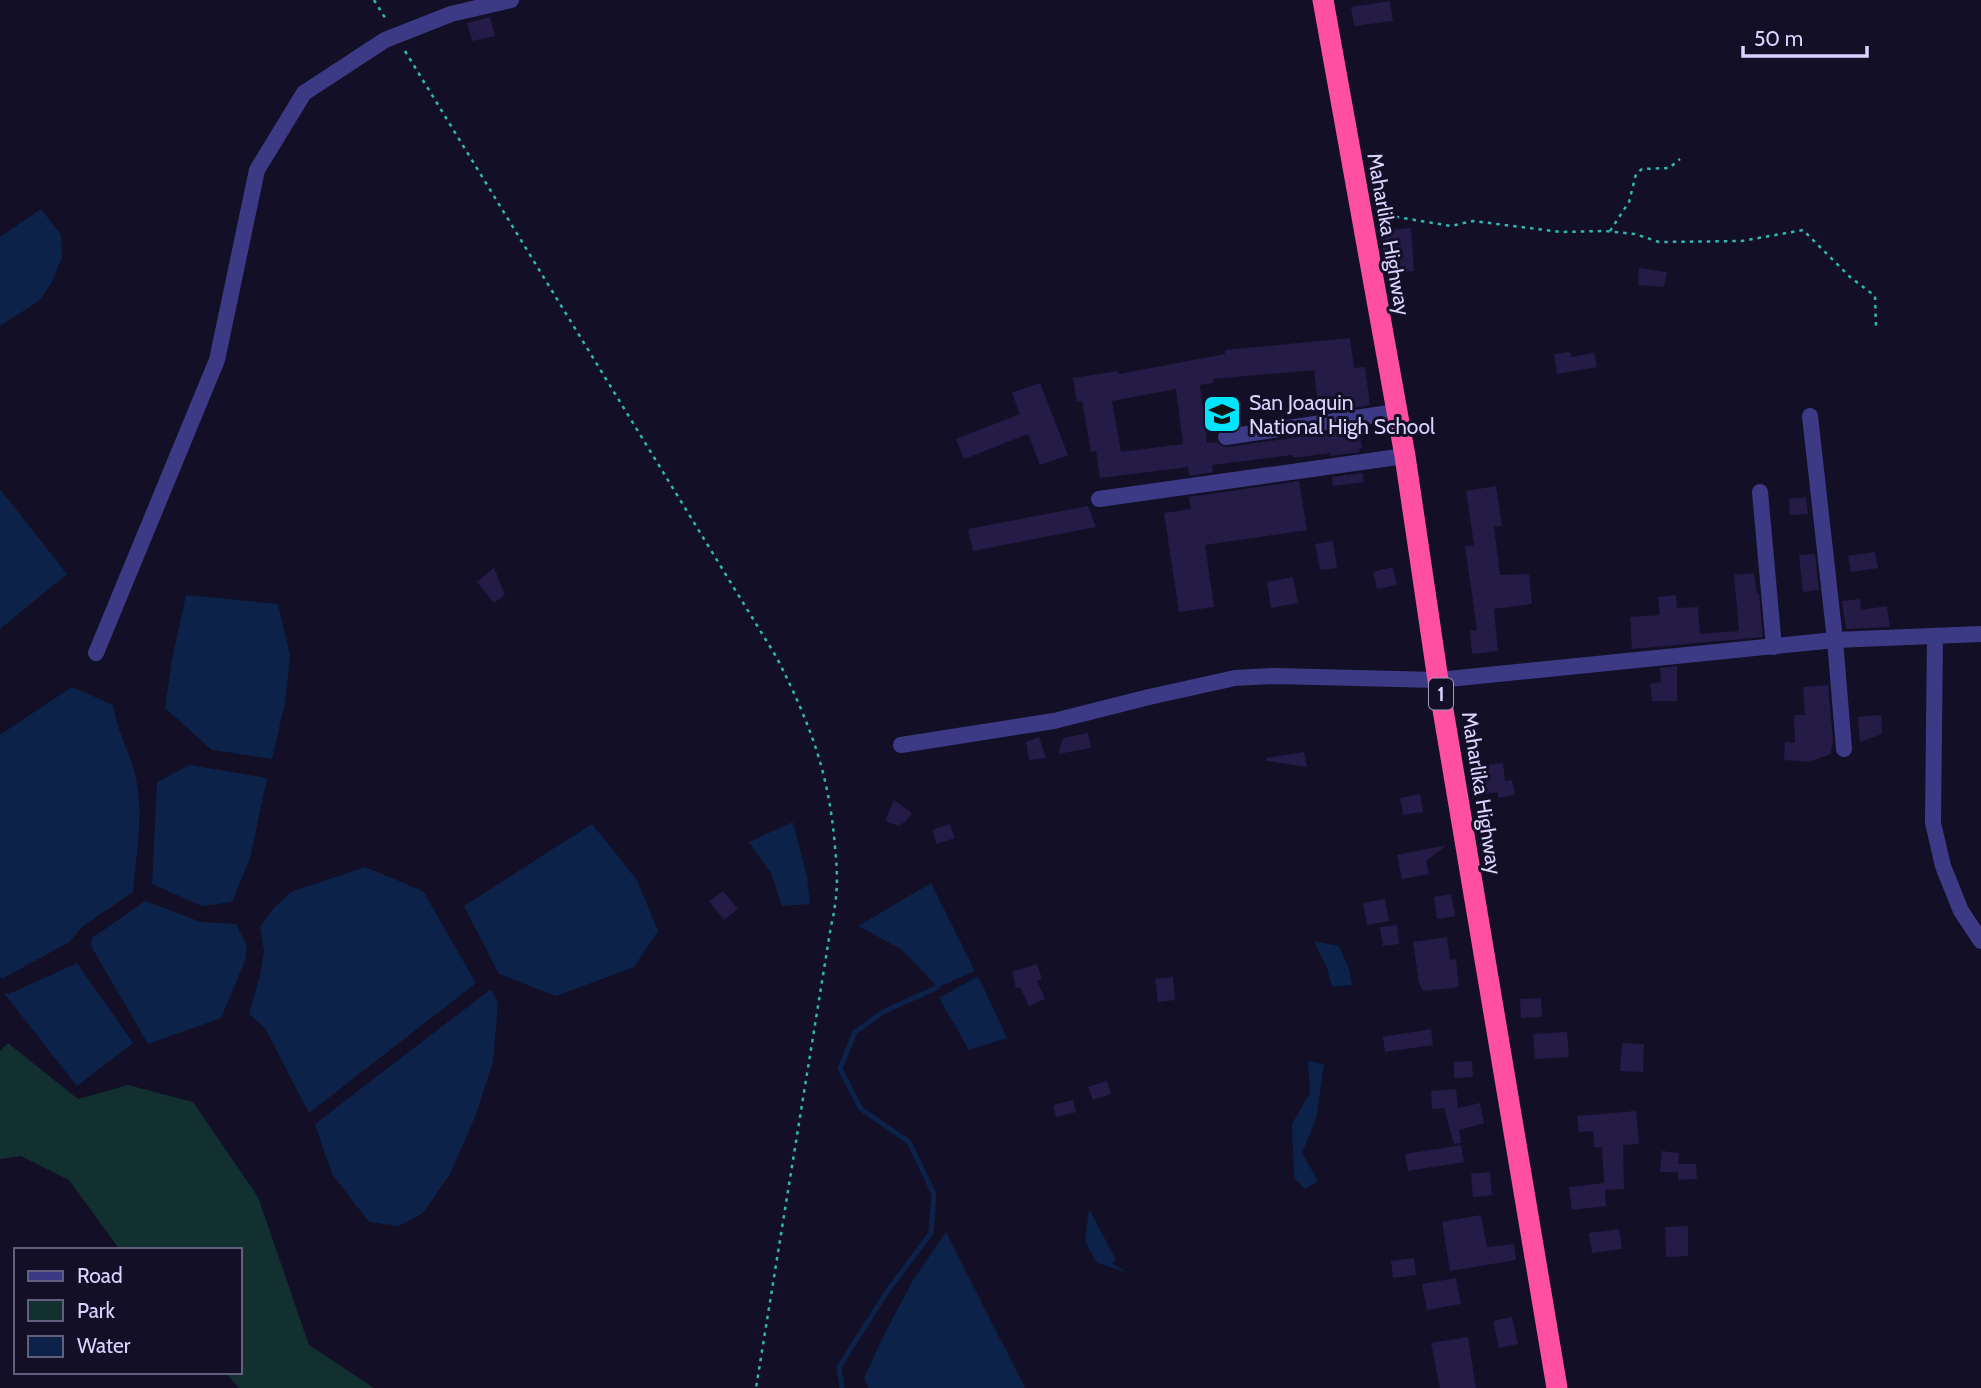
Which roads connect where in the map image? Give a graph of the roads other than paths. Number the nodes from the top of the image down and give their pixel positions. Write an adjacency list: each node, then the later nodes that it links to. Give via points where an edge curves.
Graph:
1 (511, 0): 13 (street, via 452,14 397,35 304,93 257,170 217,359)
2 (1323, 0): 3 (highway, Maharlika Highway / 1)
3 (1396, 412): 5 (street); 6 (highway, Maharlika Highway / 1)
4 (1810, 416): 11 (street)
5 (1226, 437)
6 (1405, 456): 8 (street); 14 (highway, Maharlika Highway / 1)
7 (1760, 492): 12 (street)
8 (1099, 499)
9 (1981, 634): 10 (street)
10 (1935, 636): 11 (street); 17 (street, via 1933,824 1961,911)
11 (1835, 640): 12 (street); 16 (street)
12 (1774, 648): 14 (street)
13 (96, 653)
14 (1438, 680): 15 (street, via 1235,678 1054,721); 18 (highway, Maharlika Highway / 1)
15 (901, 745)
16 (1844, 749)
17 (1981, 941)
18 (1556, 1388)

